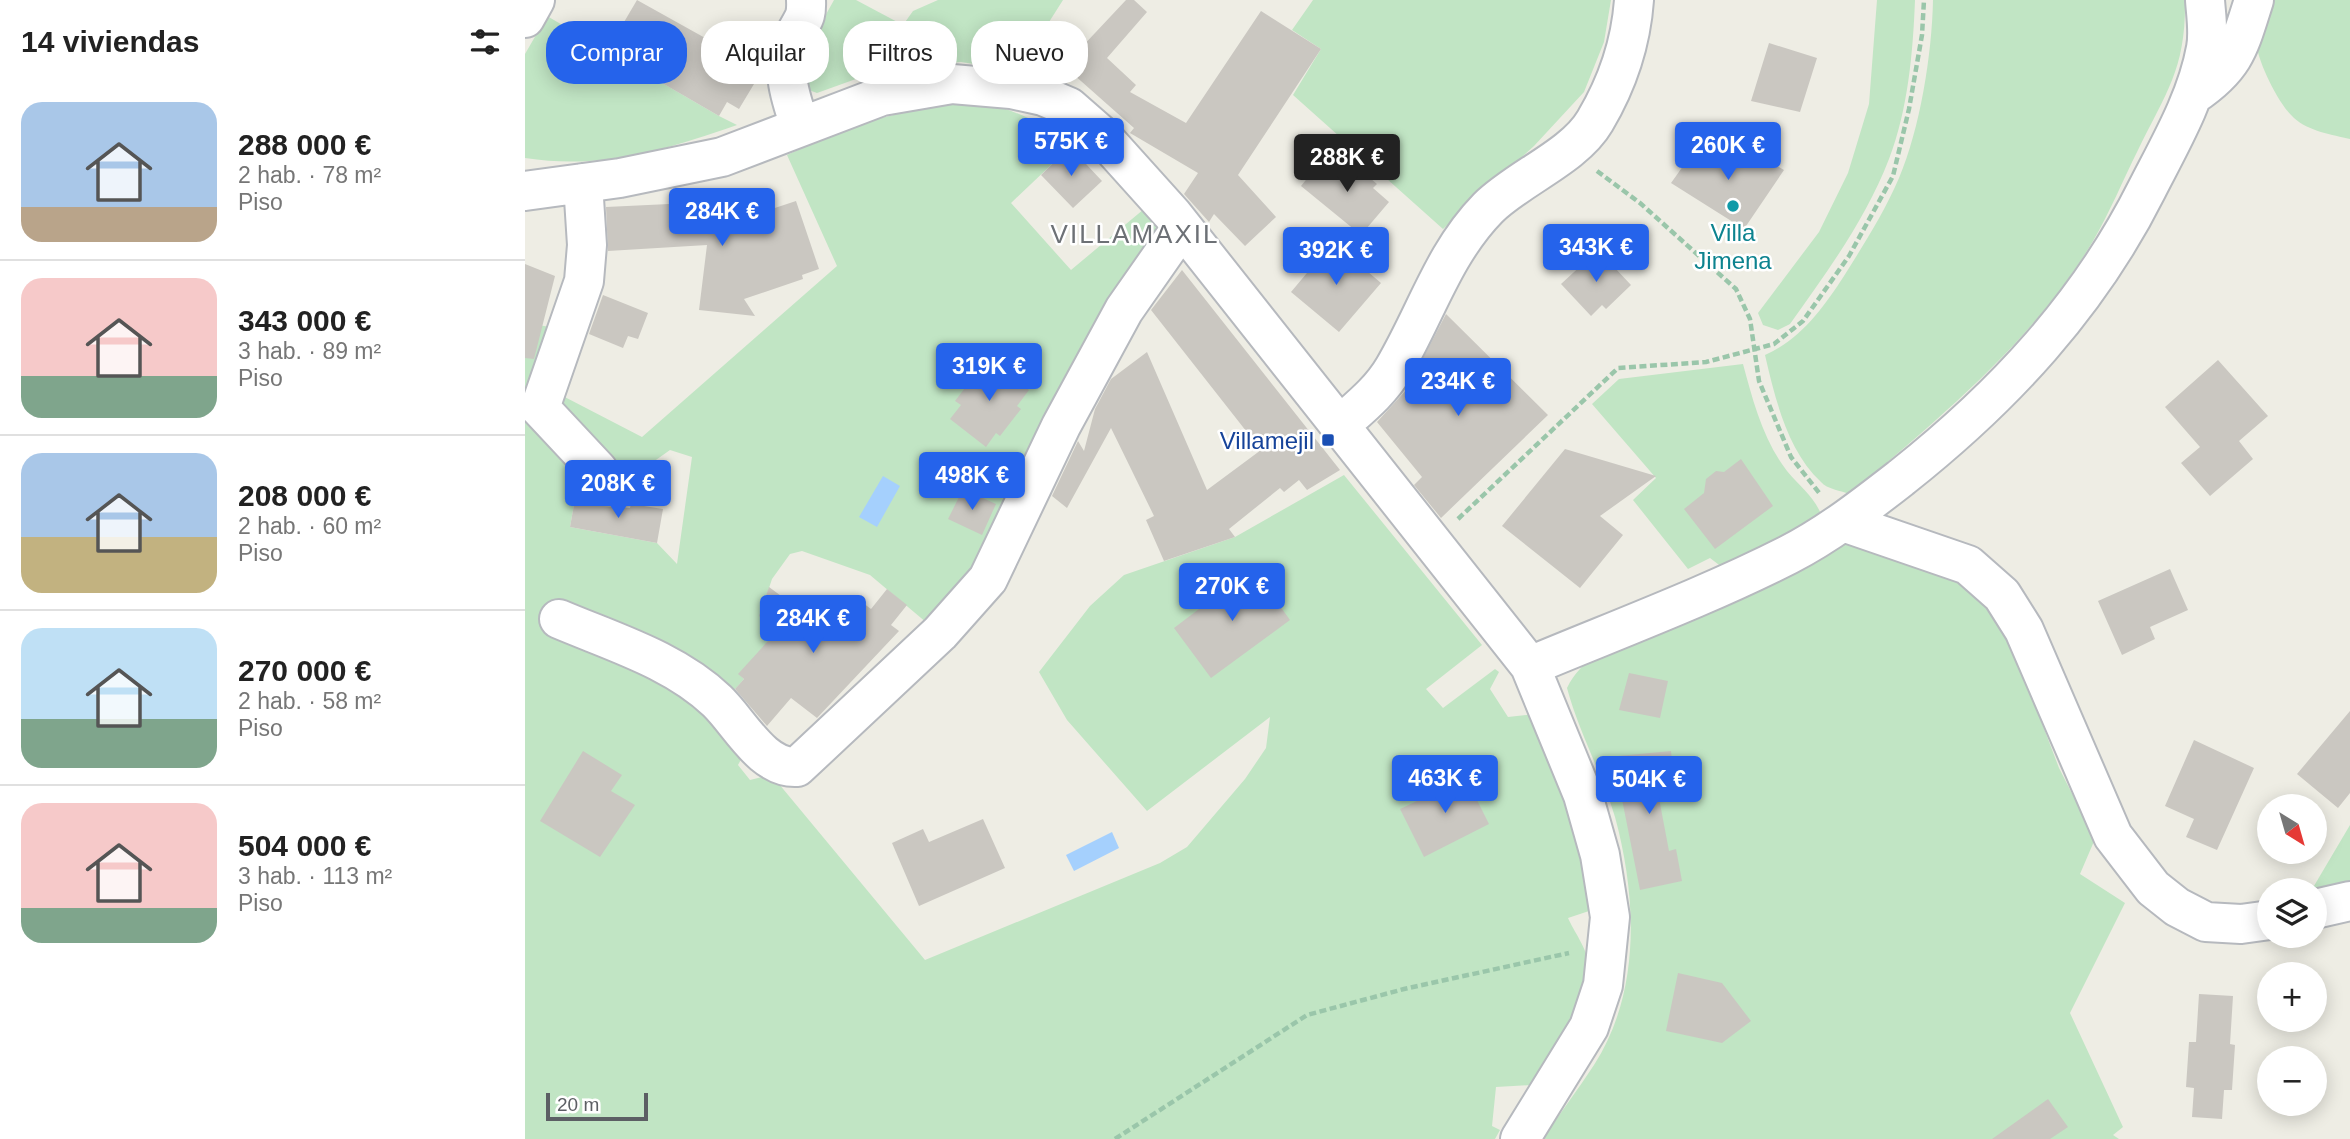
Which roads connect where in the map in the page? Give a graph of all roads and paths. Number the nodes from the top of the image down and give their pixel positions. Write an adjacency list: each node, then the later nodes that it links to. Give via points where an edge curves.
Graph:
1 (535, 0): 7 (street)
2 (806, 0): 9 (street, via 806,17 795,34 785,74)
3 (1634, 0): 10 (street, via 1620,72 1594,123)
4 (1924, 0): 14 (path, via 1909,109 1892,176 1849,256 1803,321 1774,344)
5 (2205, 0): 8 (street, via 2207,45)
6 (2254, 0): 8 (street, via 2237,53 2212,82)
7 (525, 18)
8 (2193, 95): 17 (street, via 2126,232 2072,311 2018,374 1954,436)
9 (800, 126): 11 (street, via 722,157); 13 (street, via 882,96 952,84 1043,96 1069,107 1101,135)
10 (1567, 149): 14 (path, via 1640,203 1736,289 1750,319); 15 (street, via 1489,207 1439,275 1393,370 1373,396)
11 (583, 183): 12 (street); 16 (street, via 584,281 540,408 598,470)
12 (525, 191)
13 (1182, 227): 15 (street); 19 (street, via 1124,310 1061,426 988,579 940,633 797,767 783,768 768,757 716,701 682,673)
14 (1754, 349): 17 (path, via 1759,381 1791,457); 18 (path, via 1706,362 1618,368)
15 (1339, 426): 18 (street)
16 (605, 484)
17 (1843, 522): 20 (street, via 1790,554 1717,588); 23 (street, via 1968,565 2002,595 2024,630 2113,836 2153,888 2176,907 2206,922)
18 (1434, 542): 20 (street)
19 (559, 619)
20 (1530, 666): 24 (street, via 1583,795 1600,855)
21 (2350, 901): 22 (street)
22 (2327, 906)
23 (2257, 922)
24 (1608, 944): 25 (path, via 1307,1015); 26 (street, via 1603,985 1589,1027)
25 (1115, 1139)
26 (1520, 1139)

